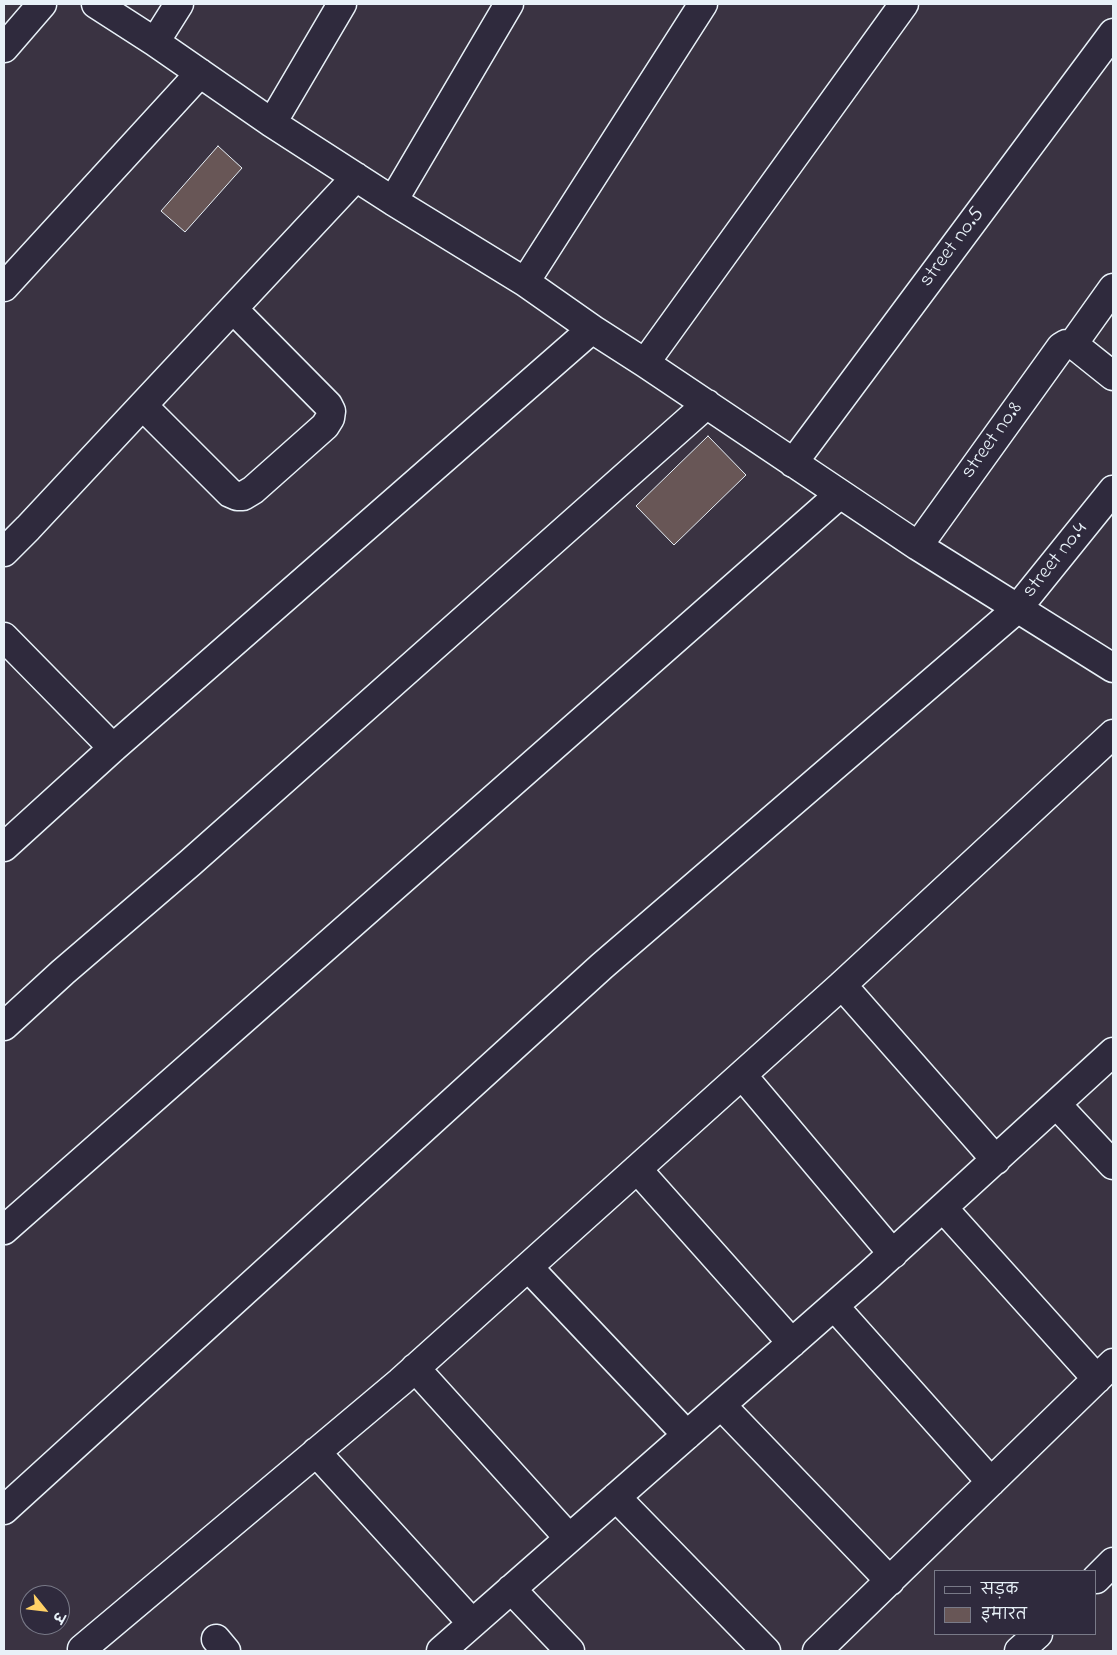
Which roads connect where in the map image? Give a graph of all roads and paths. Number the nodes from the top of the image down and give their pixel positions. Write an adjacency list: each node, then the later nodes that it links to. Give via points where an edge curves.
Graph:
1 (42, 4): 10 (street)
2 (96, 4): 9 (street)
3 (179, 4): 9 (street)
4 (342, 4): 12 (street)
5 (509, 4): 14 (street)
6 (703, 4): 15 (street)
7 (904, 4): 21 (street)
8 (1113, 34): 25 (street, street no.5)
9 (156, 42): 11 (street)
10 (4, 48)
11 (200, 73): 12 (street); 16 (street)
12 (272, 123): 13 (street)
13 (356, 177): 14 (street); 18 (street)
14 (393, 201): 15 (street)
15 (525, 282): 19 (street)
16 (4, 287)
17 (1113, 288): 20 (street)
18 (232, 309): 24 (street); 24 (street, via 328,404 331,412 325,426 253,490 237,496 230,493)
19 (592, 329): 21 (street); 34 (street)
20 (1073, 344): 22 (street); 28 (street, street no.8, via 1061,346)
21 (645, 363): 23 (street)
22 (1113, 376)
23 (707, 404): 25 (street); 37 (street)
24 (143, 406): 29 (street)
25 (793, 463): 27 (street)
26 (1113, 490): 30 (street, street no.4)
27 (840, 494): 28 (street); 45 (street)
28 (918, 546): 30 (street)
29 (4, 552)
30 (1017, 609): 32 (street); 57 (street, street no.4, via 602,966)
31 (4, 637): 34 (street)
32 (1109, 658)
33 (1113, 734): 36 (street)
34 (113, 748): 35 (street)
35 (8, 836)
36 (842, 985): 39 (street); 41 (street)
37 (4, 1026)
38 (1113, 1052): 40 (street)
39 (742, 1074): 43 (street); 46 (street)
40 (1056, 1105): 41 (street); 42 (street)
41 (996, 1160): 44 (street)
42 (1113, 1165)
43 (637, 1168): 47 (street); 49 (street)
44 (944, 1208): 46 (street); 51 (street)
45 (4, 1230)
46 (893, 1254): 48 (street)
47 (528, 1267): 50 (street); 53 (street)
48 (834, 1306): 49 (street); 55 (street)
49 (792, 1343): 52 (street)
50 (415, 1368): 54 (street); 58 (street)
51 (1105, 1371): 55 (street)
52 (722, 1405): 53 (street); 61 (street)
53 (687, 1435): 56 (street)
54 (316, 1452): 63 (street); 65 (street)
55 (991, 1482): 61 (street)
56 (616, 1497): 58 (street); 68 (street)
57 (4, 1510)
58 (570, 1538): 62 (street)
59 (1113, 1562): 60 (street)
60 (1097, 1578)
61 (890, 1581): 69 (street)
62 (512, 1589): 63 (street); 67 (street)
63 (472, 1623): 66 (street)
64 (1037, 1635): 70 (street)
65 (82, 1649)
66 (440, 1651)
67 (570, 1651)
68 (766, 1651)
69 (818, 1651)
70 (1019, 1651)

